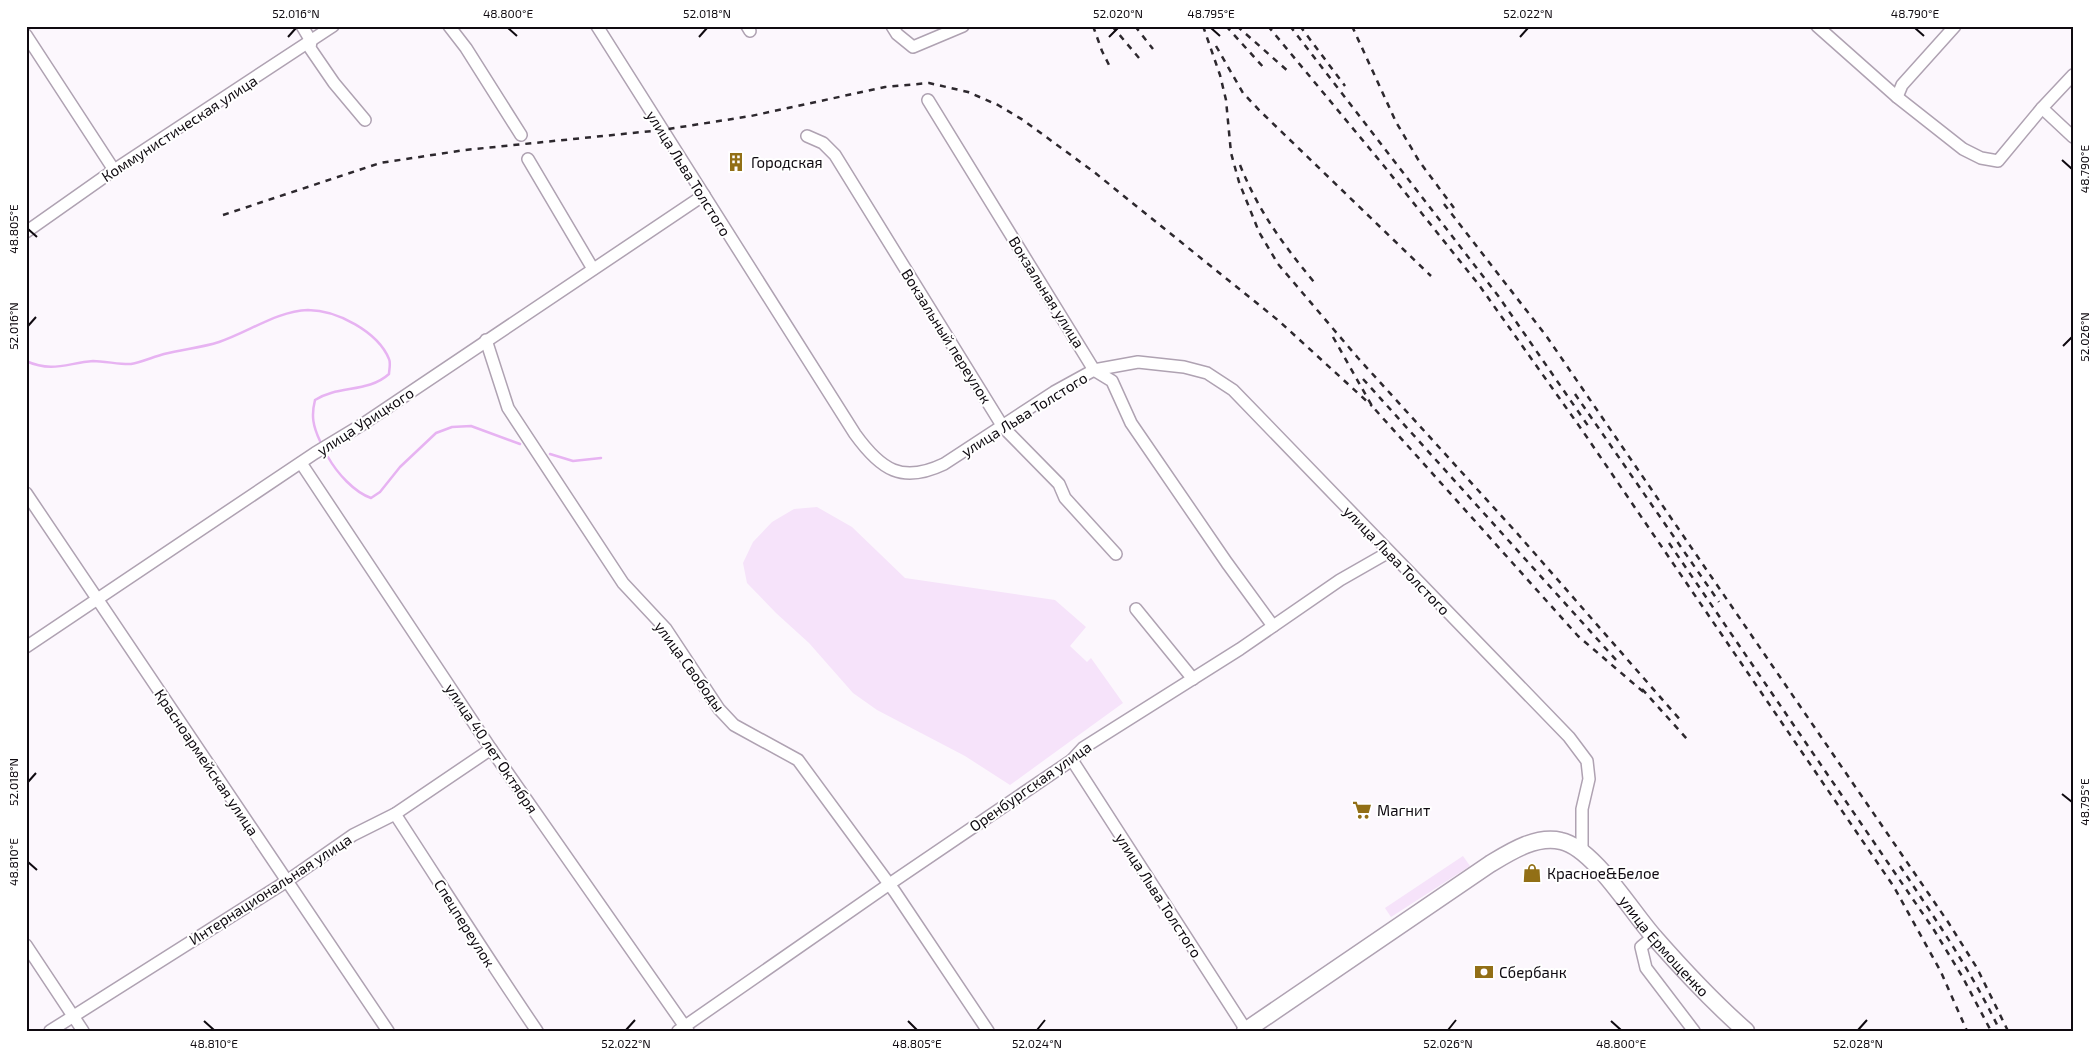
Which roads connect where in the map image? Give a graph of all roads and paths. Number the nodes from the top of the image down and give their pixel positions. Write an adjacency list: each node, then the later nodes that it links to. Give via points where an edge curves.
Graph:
1 (302, 26): 10 (street)
2 (333, 26): 10 (street, Коммунистическая улица)
3 (449, 26): 16 (street)
4 (597, 26): 21 (street, улица Льва Толстого)
5 (892, 26): 6 (street, via 913,47)
6 (964, 26)
7 (1818, 26): 12 (street)
8 (1955, 26): 12 (street, via 1902,85)
9 (26, 35): 20 (street)
10 (311, 41): 15 (street, via 310,48); 20 (street, Коммунистическая улица)
11 (2073, 75): 14 (street)
12 (1898, 97): 14 (street, via 1962,149 1981,158 1998,161)
13 (928, 100): 25 (street, Вокзальная улица)
14 (2042, 108): 18 (street)
15 (364, 120)
16 (521, 135)
17 (807, 136): 26 (street, Вокзальный переулок, via 823,143 835,155)
18 (2073, 137)
19 (528, 159): 23 (street)
20 (114, 170): 22 (street, Коммунистическая улица)
21 (704, 195): 23 (street, улица Урицкого); 26 (street, улица Льва Толстого, via 855,434 890,469 903,474 931,470)
22 (26, 232)
23 (593, 268): 24 (street, улица Урицкого)
24 (486, 340): 27 (street, улица Урицкого); 41 (street, улица Свободы, via 508,408 623,583 666,629 719,709 734,725 798,760)
25 (1094, 370): 26 (street, улица Льва Толстого); 29 (street, улица Льва Толстого, via 1138,362 1207,373 1233,390); 33 (street, Вокзальная улица, via 1112,381 1131,423)
26 (1003, 426): 30 (street, Вокзальный переулок, via 1059,484 1065,498)
27 (301, 463): 31 (street, улица Урицкого); 36 (street, улица 40 лет Октября)
28 (26, 493): 31 (street, Красноармейская улица)
29 (1390, 552): 33 (street, Оренбургская улица, via 1340,580); 39 (street, улица Льва Толстого, via 1569,737 1587,761 1589,779 1582,809)
30 (1116, 554)
31 (98, 598): 34 (street, улица Урицкого); 40 (street, Красноармейская улица)
32 (1136, 609): 35 (street)
33 (1273, 626): 35 (street, Оренбургская улица)
34 (26, 647)
35 (1192, 679): 37 (street, Оренбургская улица, via 1083,748)
36 (491, 749): 38 (street, Интернациональная улица); 45 (street, улица 40 лет Октября)
37 (1072, 760): 41 (street, Оренбургская улица); 46 (street, улица Льва Толстого)
38 (395, 814): 40 (street, Интернациональная улица, via 353,835); 50 (street, Спецпереулок)
39 (1582, 852): 42 (highway, улица Ермощенко); 46 (highway, улица Ермощенко, via 1560,840 1538,842 1510,852)
40 (287, 881): 44 (street, Интернациональная улица); 49 (street, Красноармейская улица)
41 (888, 885): 45 (street, Оренбургская улица); 51 (street, улица Свободы)
42 (1653, 937): 52 (street, via 1641,948 1646,968); 53 (highway, улица Ермощенко, via 1716,1005)
43 (26, 945): 44 (street)
44 (73, 1016): 47 (street, Интернациональная улица); 48 (street)
45 (683, 1029)
46 (1246, 1030)
47 (50, 1031)
48 (83, 1031)
49 (388, 1031)
50 (537, 1031)
51 (988, 1031)
52 (1694, 1031)
53 (1746, 1031)

